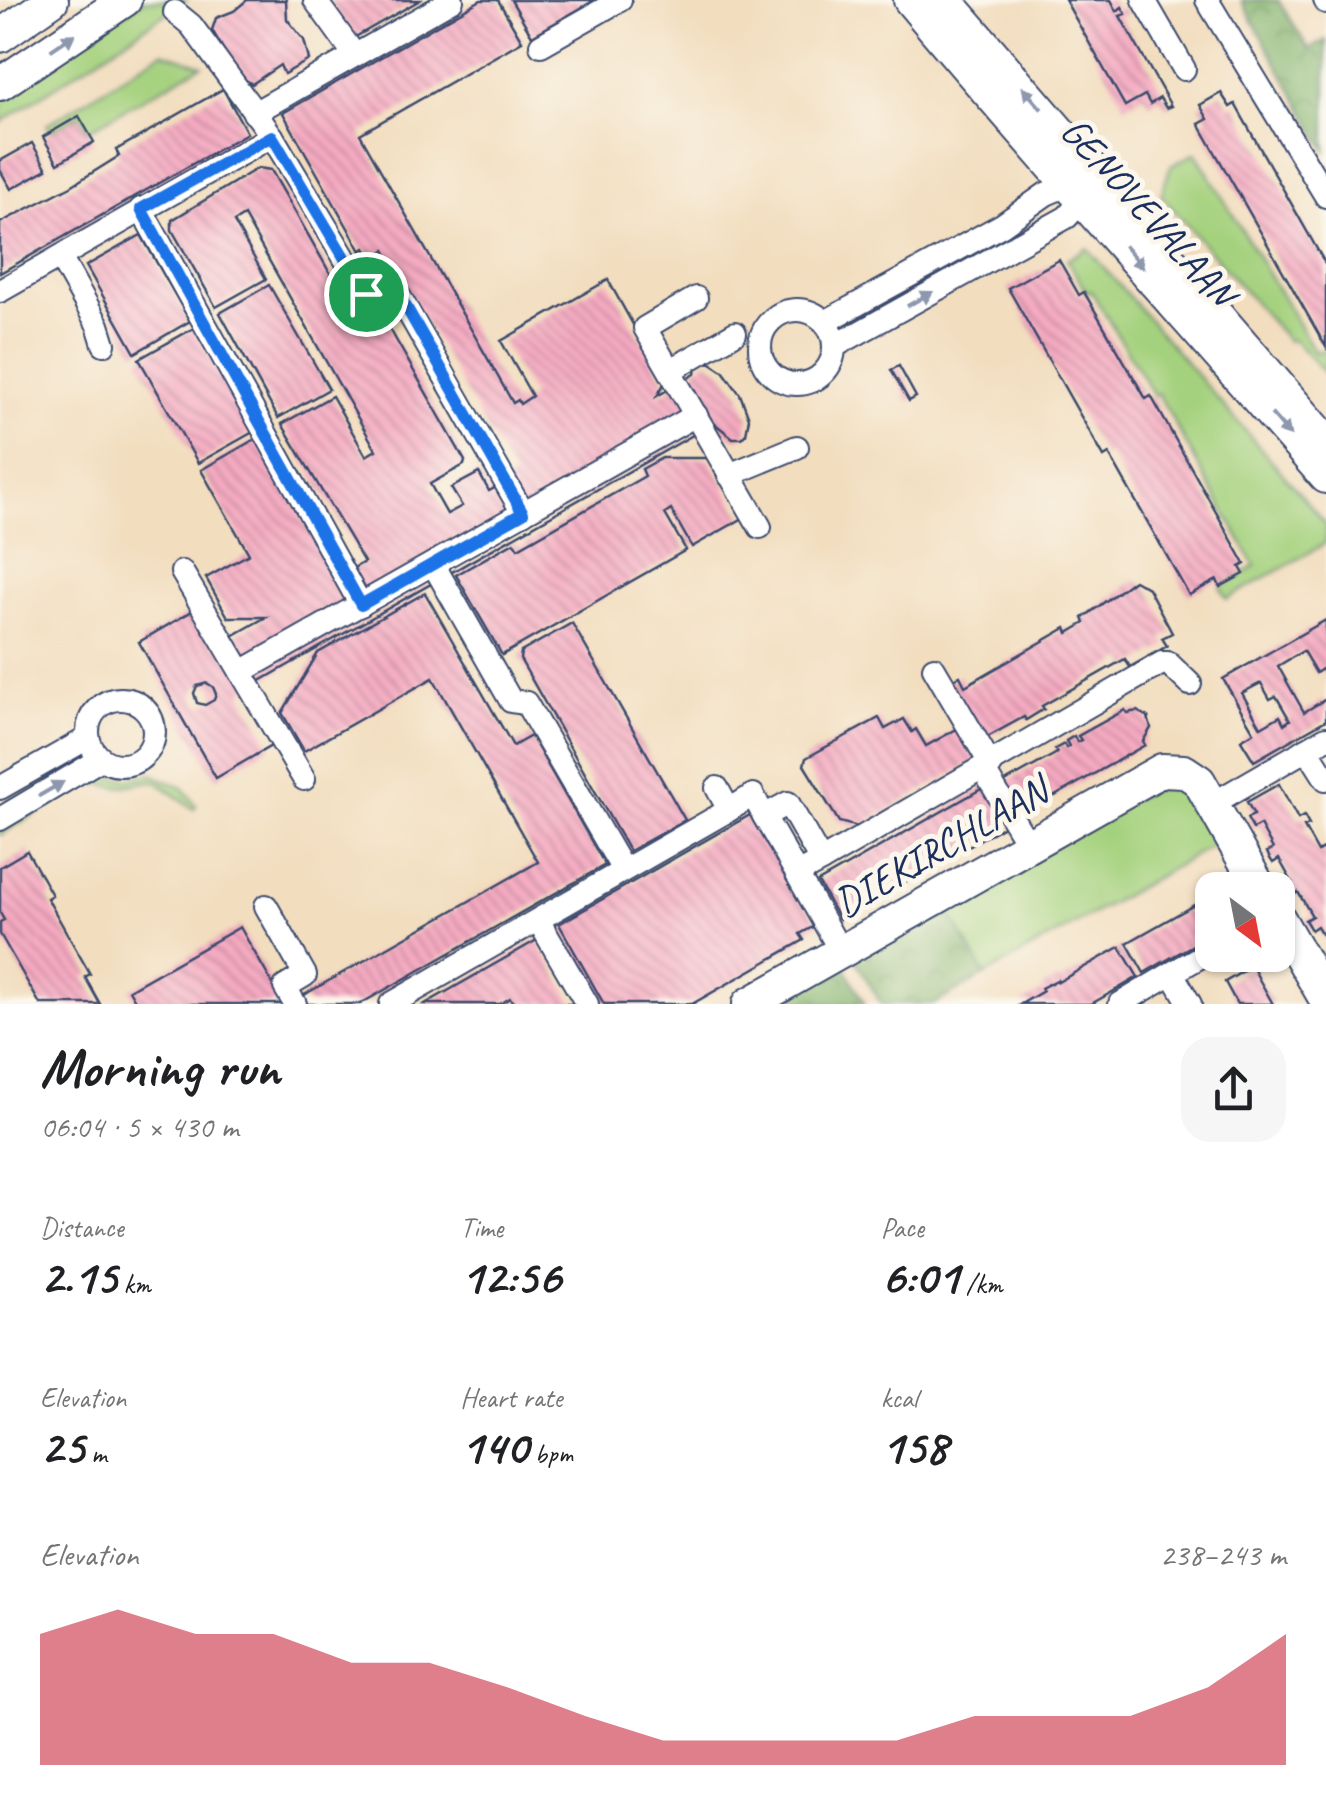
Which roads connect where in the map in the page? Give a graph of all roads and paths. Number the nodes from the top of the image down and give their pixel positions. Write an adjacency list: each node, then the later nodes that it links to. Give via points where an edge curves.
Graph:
1 (52, 0): 11 (main road)
2 (126, 0): 15 (main road, one-way to 2)
3 (315, 0): 13 (street)
4 (452, 0): 13 (street)
5 (620, 0): 12 (street)
6 (910, 0): 18 (main road, GENOVEVALAAN)
7 (946, 0): 18 (main road, GENOVEVALAAN, one-way to 7)
8 (1144, 0): 14 (street)
9 (1207, 0): 19 (street)
10 (175, 12): 16 (street, via 191,24)
11 (0, 36)
12 (542, 45)
13 (354, 54): 16 (street)
14 (1184, 69)
15 (0, 84)
16 (254, 113): 17 (street)
17 (272, 136): 20 (street); 34 (street, via 366,294 392,282)
18 (1072, 193): 24 (street); 27 (street, one-way to 18); 30 (main road, GENOVEVALAAN); 33 (main road, GENOVEVALAAN, one-way to 33)
19 (1326, 196)
20 (141, 209): 21 (street); 38 (street)
21 (60, 257): 22 (street); 26 (street)
22 (0, 291)
23 (696, 298): 28 (street, via 645,328)
24 (825, 322): 27 (street); 27 (street, via 807,311 776,316 760,339 761,358 772,375 800,385 826,372)
25 (736, 333): 28 (street)
26 (104, 344)
27 (835, 346)
28 (670, 370): 29 (street)
29 (696, 415): 32 (street); 34 (street)
30 (1326, 441)
31 (797, 447): 32 (street)
32 (730, 474): 35 (street)
33 (1326, 477)
34 (523, 513): 36 (street)
35 (760, 528)
36 (433, 564): 38 (street); 56 (street, via 511,701 526,703)
37 (182, 572): 40 (street)
38 (361, 605): 40 (street)
39 (934, 668): 45 (street)
40 (242, 672): 46 (street)
41 (1190, 684): 45 (street, via 1162,663)
42 (88, 738): 44 (street); 44 (street, via 96,710 116,699 138,703 152,720 154,742 140,760 121,766); 48 (street)
43 (1316, 744): 47 (street); 50 (street)
44 (101, 759): 53 (street, one-way to 44)
45 (987, 767): 54 (street); 55 (street)
46 (304, 779)
47 (1326, 779)
48 (0, 788)
49 (717, 788): 51 (street)
50 (1212, 804): 54 (main road, DIEKIRCHLAAN, via 1192,774 1152,774); 57 (main road)
51 (729, 810): 52 (street, via 753,795); 56 (street)
52 (764, 816): 55 (street, via 788,803); 58 (street)
53 (0, 819)
54 (1028, 844): 62 (main road, DIEKIRCHLAAN)
55 (821, 860): 58 (street)
56 (624, 870): 60 (street)
57 (1252, 872)
58 (797, 874): 62 (street)
59 (266, 906): 67 (street, via 305,976 285,987)
60 (538, 920): 68 (street); 69 (street)
61 (1295, 944): 65 (main road)
62 (841, 952): 70 (main road, DIEKIRCHLAAN)
63 (1195, 960): 64 (street)
64 (1172, 974): 66 (street); 71 (street)
65 (1323, 988)
66 (1132, 1001)
67 (295, 1004)
68 (391, 1004)
69 (586, 1004)
70 (749, 1004)
71 (1190, 1004)

